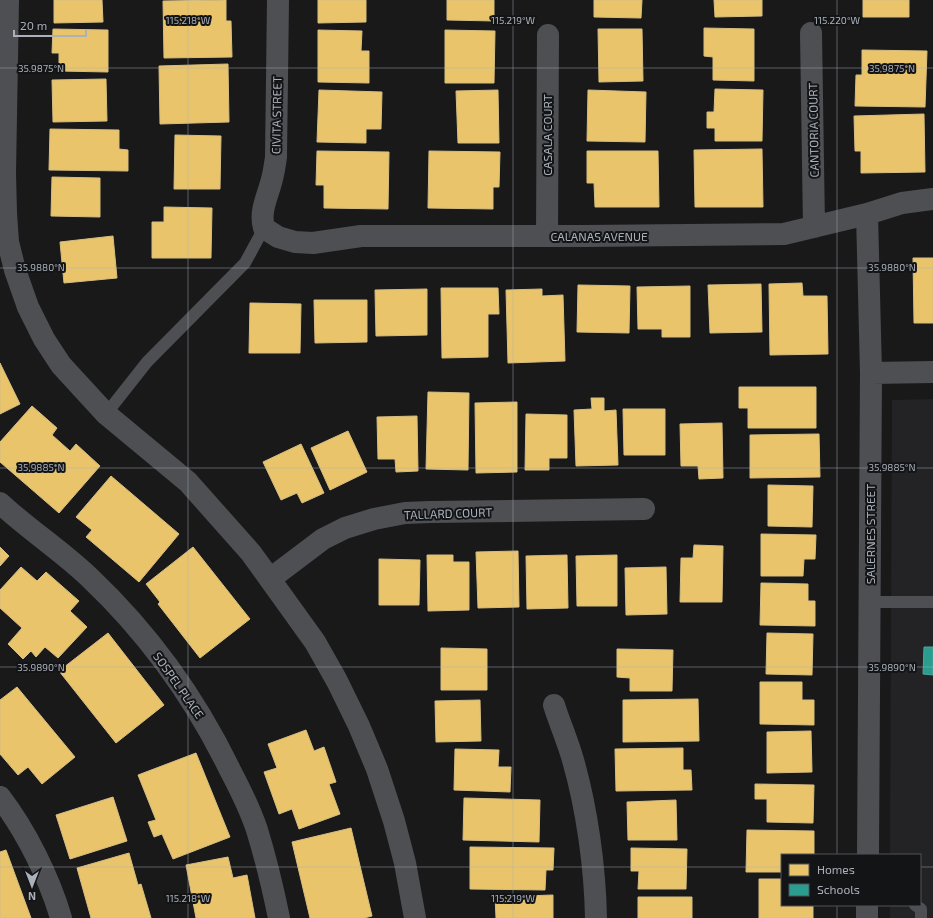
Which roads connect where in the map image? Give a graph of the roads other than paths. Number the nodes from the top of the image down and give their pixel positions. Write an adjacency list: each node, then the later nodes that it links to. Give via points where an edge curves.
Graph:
1 (8, 0): 5 (street)
2 (278, 0): 9 (street, CIVITA STREET, via 276,157 263,212)
3 (811, 33): 8 (street, CANTORIA COURT)
4 (548, 34): 10 (street, CASALA COURT)
5 (4, 65): 13 (street, via 6,213 8,242 15,270 28,307 52,352)
6 (933, 199): 7 (street, CALANAS AVENUE, via 902,203)
7 (867, 214): 8 (street, CALANAS AVENUE); 12 (street, SALERNES STREET)
8 (814, 227): 10 (street, CALANAS AVENUE, via 784,234)
9 (264, 228): 10 (street, CALANAS AVENUE, via 278,237 295,242 313,243 361,236); 13 (lane, via 245,263 147,362)
10 (547, 236)
11 (933, 372): 12 (street)
12 (871, 373): 17 (street, SALERNES STREET)
13 (106, 414): 16 (street, via 188,482 251,553)
14 (0, 503): 25 (street, SOSPEL PLACE, via 90,578 115,603 174,673 221,751 242,794 257,830)
15 (644, 509): 16 (street, TALLARD COURT, via 404,513 345,528 323,539)
16 (270, 579): 26 (street, via 315,642 359,726 377,769 394,821)
17 (869, 602): 18 (lane); 21 (street, SALERNES STREET)
18 (933, 602)
19 (554, 705): 27 (street, via 579,784 592,863)
20 (0, 797): 24 (street, via 10,810 44,872)
21 (868, 854)
22 (867, 906): 28 (street)
23 (916, 906): 29 (lane, via 921,909)
24 (61, 918)
25 (279, 918)
26 (415, 918)
27 (596, 918)
28 (867, 918)
29 (921, 918)

